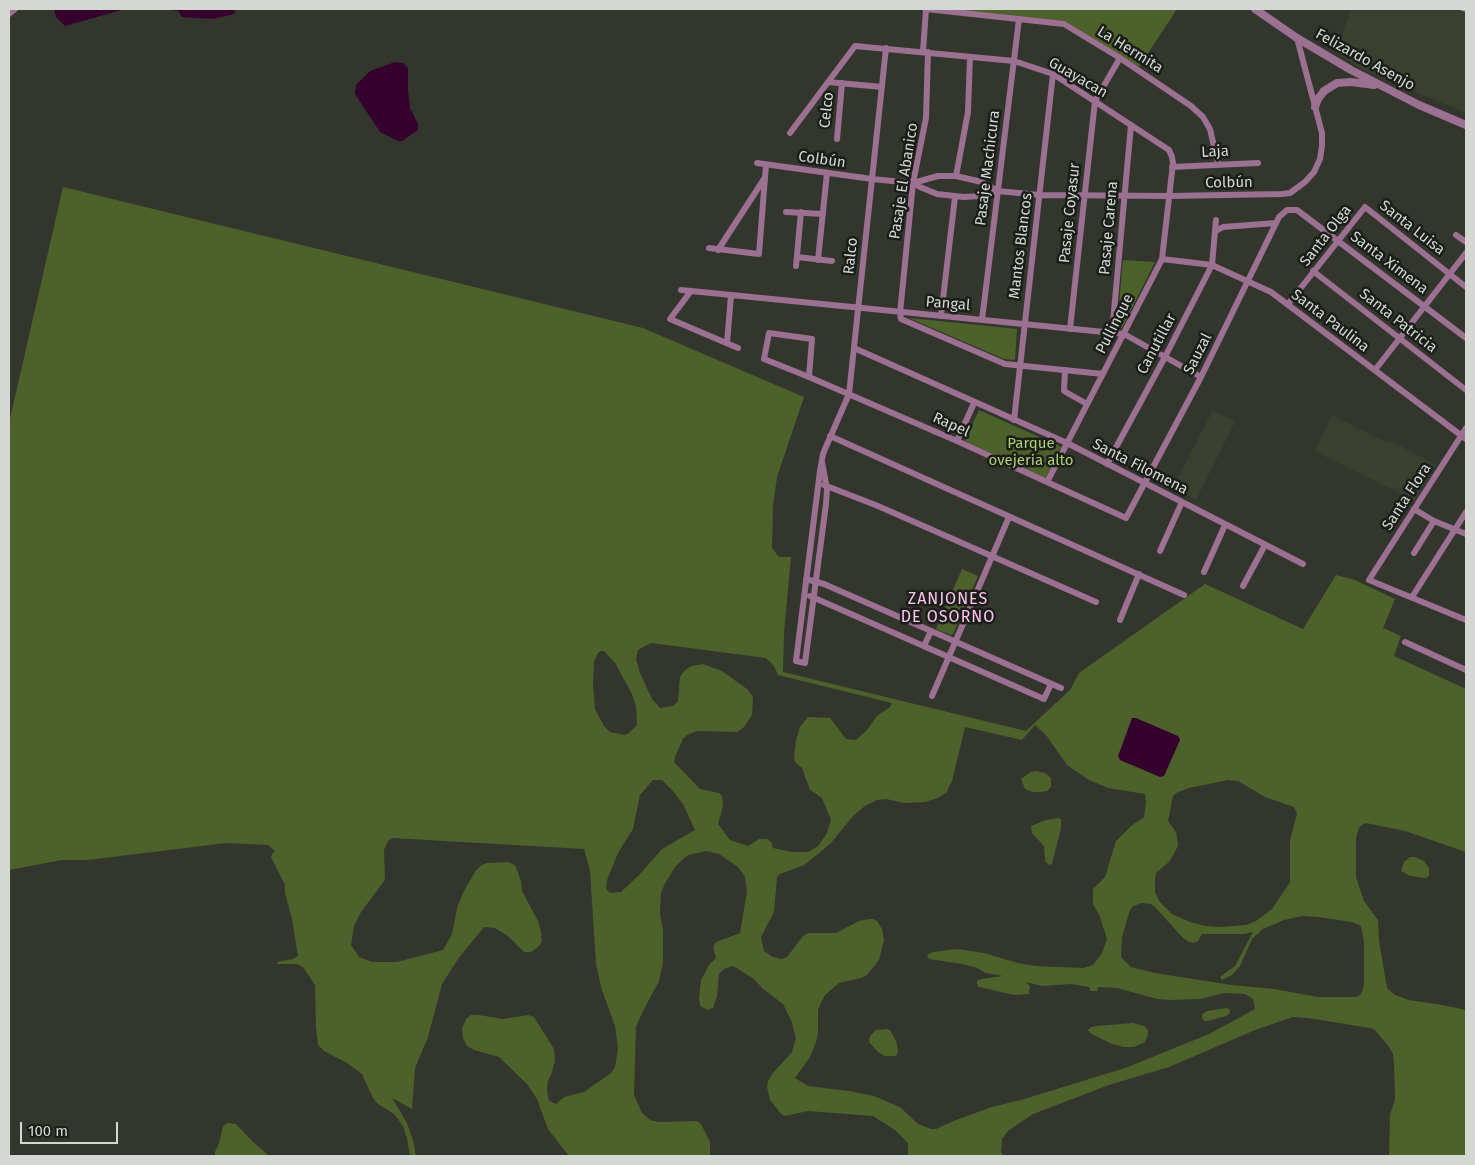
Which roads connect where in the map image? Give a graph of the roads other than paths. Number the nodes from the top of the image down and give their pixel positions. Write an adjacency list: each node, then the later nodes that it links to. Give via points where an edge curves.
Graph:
1 (15, 9): 4 (street)
2 (926, 9): 5 (street, La Hermita); 8 (street, La Hermita)
3 (1255, 9): 6 (street, Felizardo Asenjo)
4 (9, 14)
5 (1019, 19): 10 (street, La Hermita, via 1064,24); 11 (street, Pasaje Machicura)
6 (1298, 38): 15 (street, Felizardo Asenjo); 18 (street, Colbún)
7 (886, 48): 8 (street, Guayacan); 13 (street, Guayacan, via 855,46); 16 (street, Ralco)
8 (925, 52): 9 (street, Guayacan); 32 (street, Pasaje El Abanico, via 926,118)
9 (970, 57): 11 (street, Guayacan); 29 (street, via 968,112)
10 (1120, 58): 17 (street); 25 (street, La Hermita, via 1191,106 1203,118 1210,129)
11 (1014, 61): 12 (street, Guayacan); 33 (street, Pasaje Machicura)
12 (1053, 74): 17 (street, Guayacan); 34 (street, Mantos Blancos)
13 (828, 82): 14 (street); 21 (street)
14 (842, 83): 16 (street); 22 (street, Celco)
15 (1381, 86): 18 (street, via 1337,83 1324,91); 20 (street, Felizardo Asenjo)
16 (882, 87): 31 (street, Ralco)
17 (1095, 101): 19 (street, Guayacan); 35 (street, Pasaje Coyasur)
18 (1315, 107): 37 (street, Colbún, via 1322,134 1322,153 1314,172 1296,190 1282,194)
19 (1131, 125): 27 (street, Guayacan, via 1166,147 1172,157); 36 (street, Pasaje Carena)
20 (1466, 125)
21 (790, 133)
22 (837, 139)
23 (757, 163): 26 (street, Colbún)
24 (1258, 163): 25 (street, Laja)
25 (1218, 164): 27 (street, Laja)
26 (766, 165): 28 (street, Colbún); 30 (street)
27 (1172, 167): 37 (street, Pullinque)
28 (827, 173): 31 (street, Colbún); 43 (street)
29 (956, 176): 32 (street, Colbún); 33 (street, Colbún, via 982,182)
30 (765, 177): 51 (street); 51 (street, via 759,254)
31 (872, 179): 32 (street, Colbún); 68 (street, Ralco)
32 (913, 182): 38 (street, Colbún, via 928,191); 69 (street, Pasaje El Abanico)
33 (998, 191): 34 (street, Colbún); 38 (street, Colbún); 71 (street, Pasaje Machicura)
34 (1040, 195): 35 (street, Colbún); 72 (street, Mantos Blancos)
35 (1084, 195): 36 (street, Colbún); 73 (street, Pasaje Coyasur)
36 (1124, 195): 37 (street, Colbún); 74 (street, Pasaje Carena)
37 (1169, 196): 54 (street, Pullinque)
38 (956, 197): 70 (street)
39 (1365, 207): 48 (street, Santa Olga); 60 (street, Santa Luisa)
40 (1297, 210): 45 (street, Sauzal, via 1284,212); 48 (street, Santa Ximena)
41 (786, 212): 42 (street)
42 (801, 212): 43 (street); 53 (street)
43 (822, 214): 55 (street)
44 (1216, 220): 46 (street, Canutillar)
45 (1276, 223): 46 (street, via 1223,227); 61 (street, Sauzal)
46 (1216, 231): 57 (street, Canutillar)
47 (1456, 235): 49 (street)
48 (1338, 240): 59 (street, Santa Olga); 67 (street, Santa Ximena)
49 (1466, 242)
50 (709, 248): 51 (street)
51 (718, 250)
52 (1466, 253): 60 (street)
53 (797, 257): 55 (street); 58 (street)
54 (1162, 259): 57 (street, Santa Paulina); 75 (street, Pullinque)
55 (818, 260): 56 (street)
56 (832, 261)
57 (1212, 265): 61 (street, Santa Paulina); 81 (street, Canutillar)
58 (796, 266)
59 (1313, 271): 66 (street, Santa Olga); 77 (street, Santa Patricia)
60 (1450, 274): 62 (street, Santa Luisa); 67 (street)
61 (1248, 282): 66 (street, Santa Paulina); 87 (street, Sauzal)
62 (1466, 287)
63 (681, 290): 64 (street, Pangal)
64 (691, 291): 65 (street, Pangal); 78 (street, via 670,319)
65 (731, 295): 68 (street, Pangal); 78 (street)
66 (1288, 304): 84 (street, Santa Paulina)
67 (1425, 306): 76 (street, Santa Ximena); 77 (street)
68 (858, 309): 69 (street, Pangal); 80 (street, Ralco)
69 (900, 312): 70 (street, Pangal); 82 (street, via 901,319 1005,364)
70 (941, 316): 71 (street, Pangal)
71 (982, 320): 72 (street, Pangal)
72 (1024, 324): 73 (street, Pangal); 82 (street, Mantos Blancos)
73 (1070, 329): 74 (street, Pangal)
74 (1112, 333): 75 (street, Pangal)
75 (1124, 334): 81 (street, Pangal); 85 (street, Pullinque)
76 (1466, 338)
77 (1400, 339): 84 (street); 88 (street, Santa Patricia)
78 (727, 343): 79 (street)
79 (738, 348)
80 (854, 348): 89 (street, Ralco); 90 (street, Santa Filomena)
81 (1165, 356): 87 (street, Pangal); 99 (street, Canutillar)
82 (1020, 366): 83 (street); 92 (street, Mantos Blancos)
83 (1065, 370): 85 (street); 91 (street, via 1064,391)
84 (1375, 370): 95 (street, Santa Paulina)
85 (1103, 374): 91 (street, Pullinque)
86 (809, 377): 86 (street, Rapel, via 764,359 769,333 812,338); 89 (street, Rapel)
87 (1201, 377): 102 (street, Sauzal)
88 (1466, 390)
89 (849, 394): 94 (street, Ralco); 96 (street, Rapel)
90 (974, 402): 92 (street, Santa Filomena); 96 (street)
91 (1087, 404): 97 (street, Pullinque)
92 (1014, 420): 97 (street, Santa Filomena)
93 (1466, 428): 95 (street, Santa Flora)
94 (830, 436): 98 (street, Ralco); 107 (street)
95 (1464, 438): 105 (street, Santa Flora)
96 (957, 441): 100 (street, Rapel)
97 (1067, 444): 99 (street, Santa Filomena); 100 (street, Pullinque)
98 (822, 462): 101 (street, Ralco); 103 (street, Ralco)
99 (1107, 464): 102 (street, Santa Filomena)
100 (1047, 482): 108 (street, Rapel)
101 (819, 483): 103 (street); 120 (street, Ralco)
102 (1145, 483): 104 (street, Santa Filomena); 108 (street, Sauzal)
103 (826, 486): 116 (street); 121 (street, Ralco)
104 (1182, 502): 110 (street, Santa Filomena); 114 (street)
105 (1414, 509): 109 (street); 126 (street, Santa Flora, via 1369,580)
106 (1466, 512): 111 (street)
107 (1009, 517): 116 (street); 119 (street)
108 (1126, 518)
109 (1434, 521): 111 (street); 115 (street)
110 (1225, 525): 113 (street, Santa Filomena); 118 (street)
111 (1455, 530): 112 (street); 126 (street)
112 (1466, 534)
113 (1266, 545): 117 (street, Santa Filomena); 122 (street)
114 (1160, 551)
115 (1414, 553)
116 (992, 556): 127 (street); 131 (street)
117 (1303, 564)
118 (1204, 572)
119 (1139, 574): 123 (street); 129 (street)
120 (806, 579): 121 (street); 124 (street, Ralco)
121 (816, 581): 125 (street, Ralco); 130 (street)
122 (1243, 586)
123 (1184, 594)
124 (804, 595): 125 (street); 125 (street, Ralco, via 796,661 805,663)
125 (814, 597): 133 (street)
126 (1412, 597): 128 (street)
127 (1096, 602)
128 (1465, 617)
129 (1120, 620)
130 (931, 631): 131 (street); 133 (street)
131 (955, 642): 134 (street); 136 (street)
132 (1405, 642): 135 (street)
133 (924, 646): 134 (street)
134 (948, 656): 136 (street, via 1044,698); 138 (street)
135 (1466, 670)
136 (1051, 684): 137 (street)
137 (1061, 688)
138 (932, 696)

